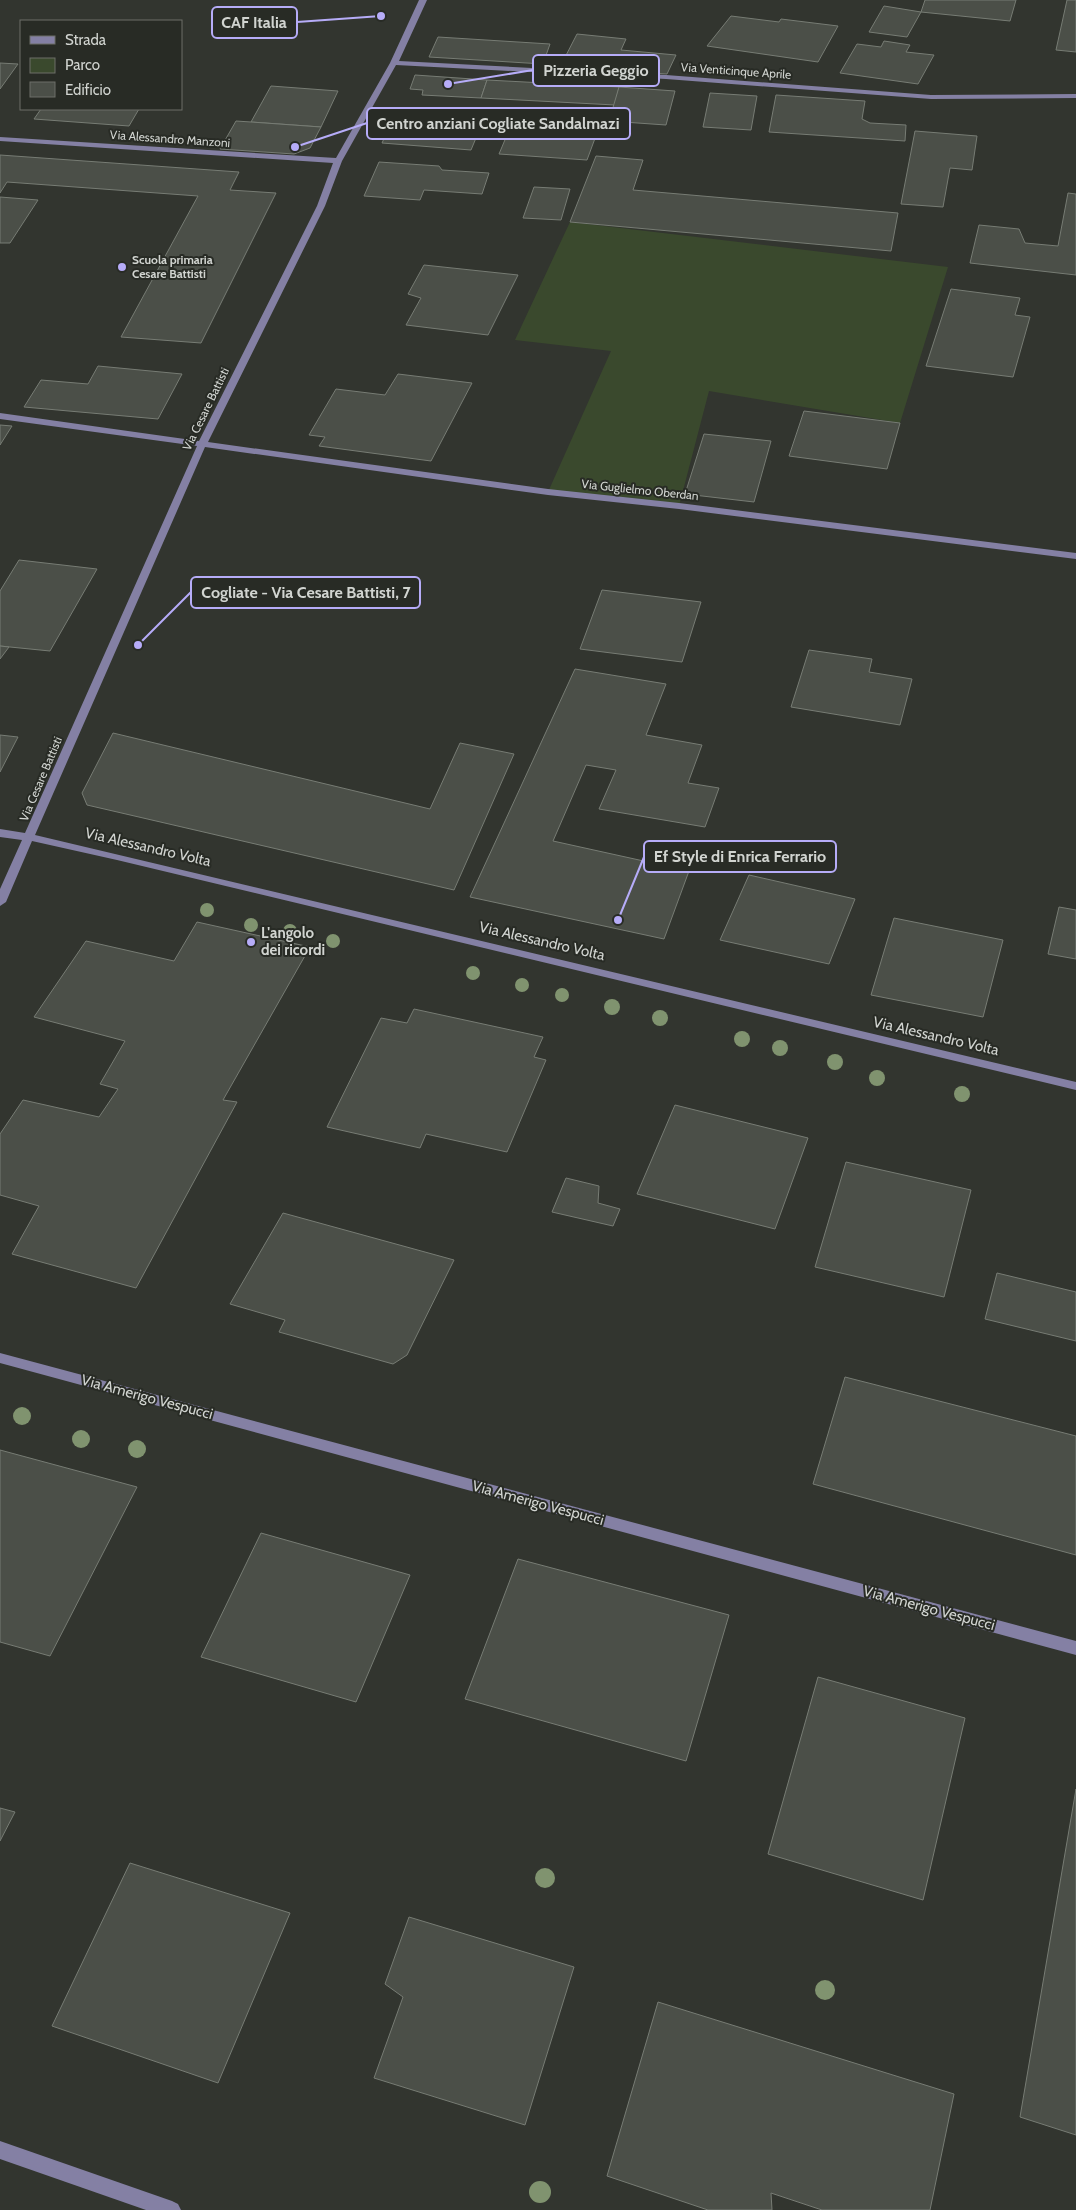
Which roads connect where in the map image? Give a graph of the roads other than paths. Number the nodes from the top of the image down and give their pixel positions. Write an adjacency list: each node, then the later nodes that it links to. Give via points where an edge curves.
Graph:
1 (423, 0): 2 (street, Via Cesare Battisti)
2 (394, 63): 3 (street, Via Venticinque Aprile, via 666,77 931,97); 5 (street, Via Cesare Battisti)
3 (1076, 96)
4 (0, 139): 5 (street, Via Alessandro Manzoni)
5 (338, 161): 7 (street, Via Cesare Battisti, via 321,206)
6 (0, 416): 7 (street, Via Guglielmo Oberdan)
7 (202, 444): 8 (street, Via Guglielmo Oberdan, via 548,492); 10 (street, Via Cesare Battisti)
8 (1076, 556)
9 (0, 833): 10 (street, Via Alessandro Volta)
10 (30, 837): 11 (street, Via Cesare Battisti); 12 (street, Via Alessandro Volta)
11 (0, 902)
12 (1076, 1086)
13 (0, 1358): 14 (street, Via Amerigo Vespucci)
14 (1076, 1648)
15 (0, 2150): 16 (street)
16 (172, 2210)

